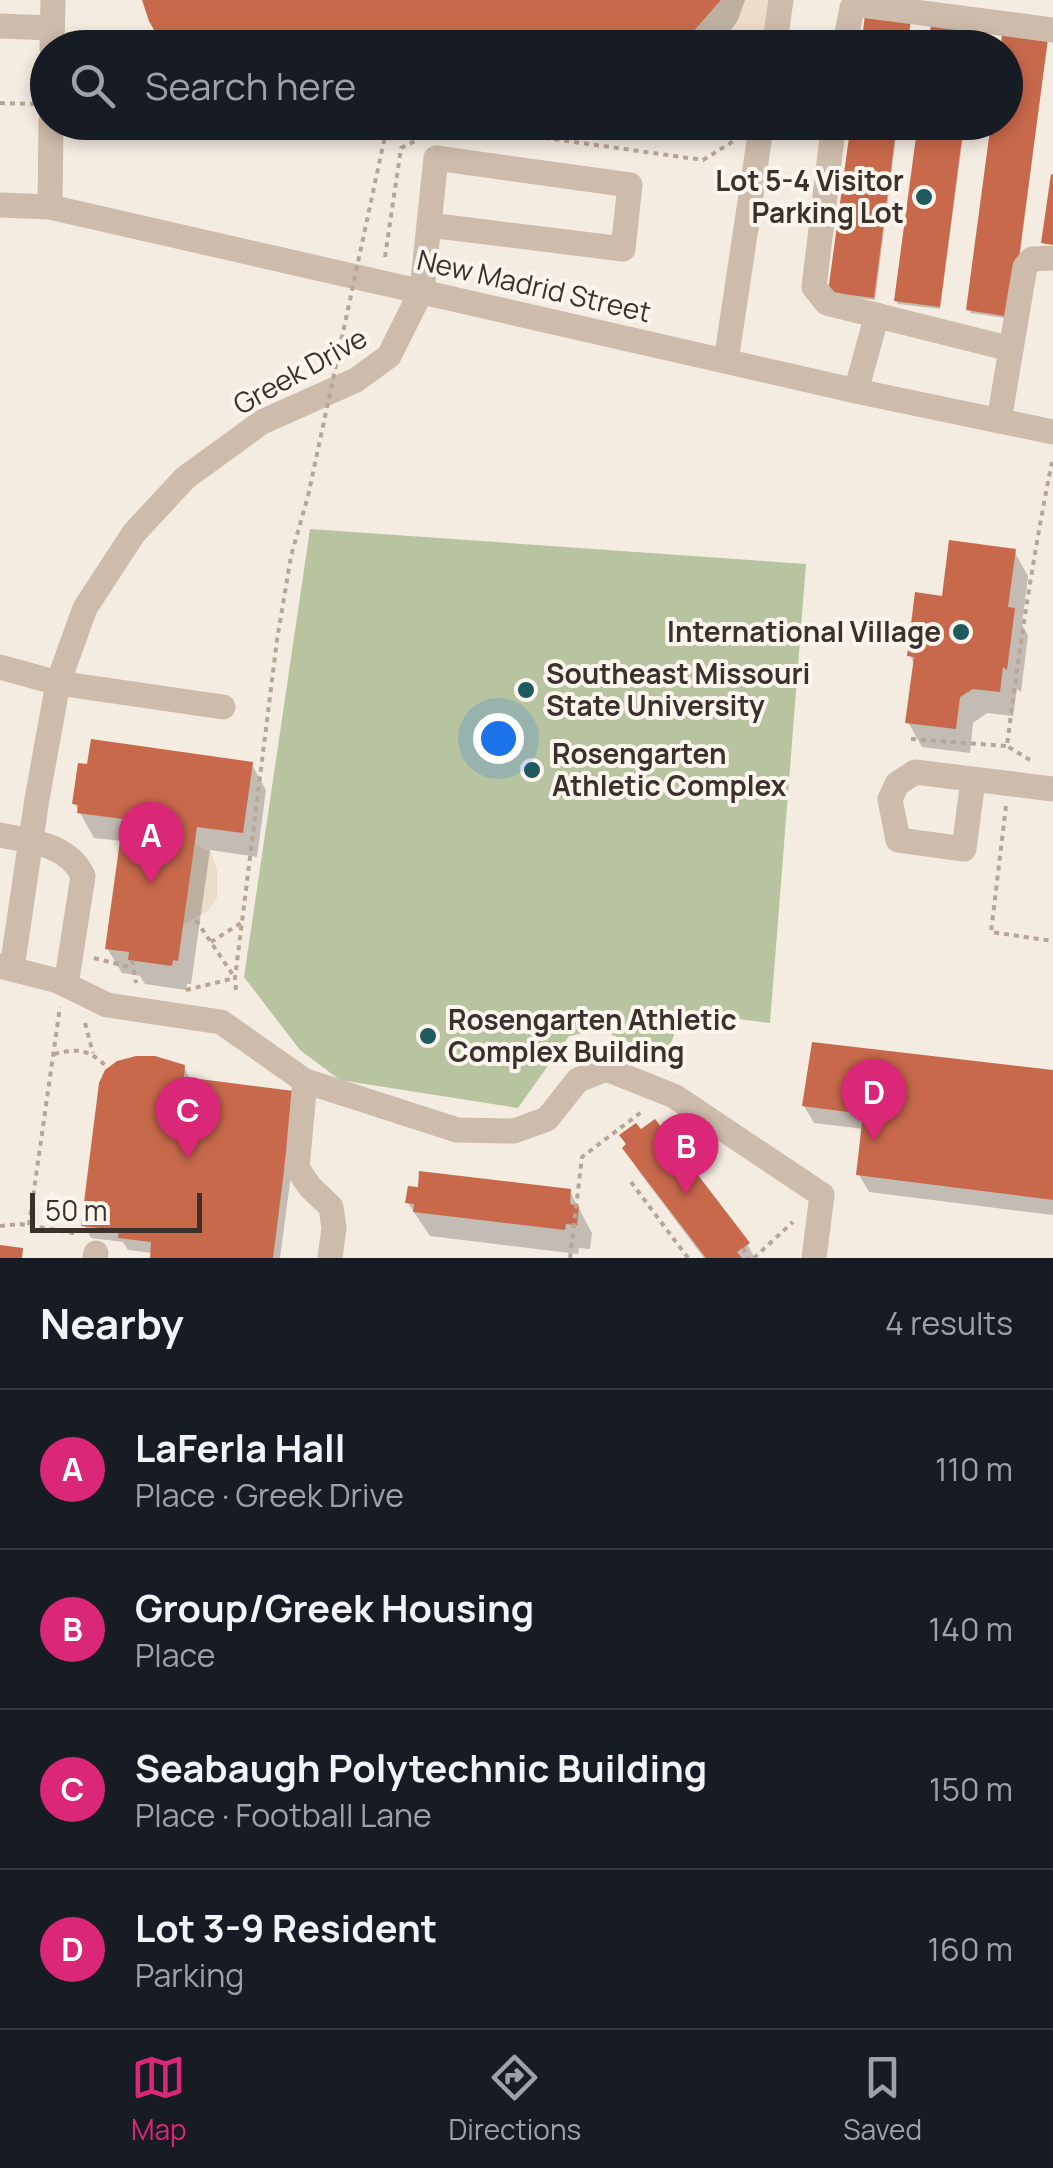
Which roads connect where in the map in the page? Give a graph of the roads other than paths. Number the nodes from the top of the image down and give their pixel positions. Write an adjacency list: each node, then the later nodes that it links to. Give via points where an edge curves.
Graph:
1 (53, 0): 5 (street)
2 (781, 0): 6 (street)
3 (0, 26): 8 (street)
4 (1053, 29): 7 (street, via 861,5 852,8)
5 (52, 30)
6 (777, 30)
7 (846, 30)
8 (30, 33)
9 (45, 140): 13 (street)
10 (759, 140): 19 (street)
11 (832, 140): 17 (street, via 814,286 828,303)
12 (0, 205): 13 (street, New Madrid Street)
13 (50, 207): 16 (street, New Madrid Street)
14 (429, 226): 14 (street, Greek Drive, via 436,158 630,185 623,249); 16 (street, Greek Drive)
15 (1053, 258): 18 (street, via 1025,266)
16 (422, 290): 19 (street, New Madrid Street); 24 (street, Greek Drive, via 390,356 356,380 262,422 185,478 134,533 84,608)
17 (876, 315): 18 (street); 20 (street)
18 (1012, 349): 21 (street)
19 (726, 361): 20 (street, New Madrid Street)
20 (856, 391): 21 (street, New Madrid Street)
21 (999, 421): 22 (street, New Madrid Street)
22 (1053, 432)
23 (0, 667): 24 (street)
24 (58, 683): 25 (street); 29 (street, Greek Drive)
25 (223, 707)
26 (973, 780): 27 (street)
27 (1053, 789)
28 (0, 835): 29 (street)
29 (30, 842): 30 (street, Greek Drive); 31 (street, via 61,850 83,876)
30 (6, 967): 31 (street)
31 (70, 997): 32 (street, via 222,1022)
32 (305, 1081): 33 (street, via 297,1168 331,1207); 34 (street, via 457,1130 514,1132 546,1119 578,1080 606,1069 674,1096 822,1195)
33 (330, 1258)
34 (814, 1258)

